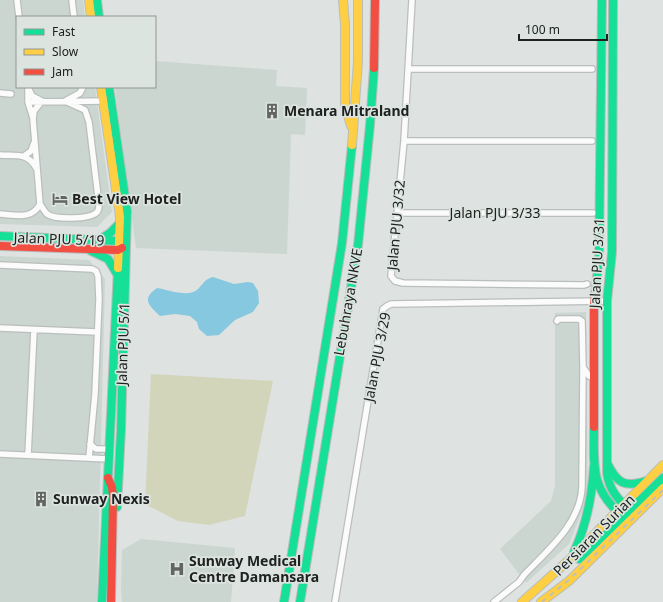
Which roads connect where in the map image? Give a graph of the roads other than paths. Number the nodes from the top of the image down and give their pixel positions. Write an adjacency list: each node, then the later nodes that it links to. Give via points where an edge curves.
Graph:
1 (17, 0): 11 (street)
2 (72, 0): 12 (street)
3 (89, 0): 13 (main road)
4 (97, 0): 14 (main road)
5 (343, 0): 29 (main road, via 346,105)
6 (358, 0): 29 (main road, Lebuhraya NKVE, via 358,61)
7 (375, 0): 78 (main road, Lebuhraya NKVE, via 370,125 358,245)
8 (412, 0): 15 (street, Jalan PJU 3/32)
9 (602, 0): 52 (main road, Jalan PJU 3/31, via 599,255)
10 (613, 0): 51 (main road, Jalan PJU 3/31, via 612,252)
11 (19, 16)
12 (74, 16)
13 (91, 16)
14 (99, 16)
15 (408, 69): 16 (street); 30 (street, Jalan PJU 3/32)
16 (592, 69)
17 (28, 88): 24 (street, via 32,96)
18 (28, 88): 27 (street)
19 (82, 88): 25 (street, via 80,93)
20 (101, 88): 26 (main road, Jalan PJU 5/1)
21 (109, 88): 26 (main road, Jalan PJU 5/1)
22 (0, 93): 23 (street)
23 (11, 94)
24 (42, 101): 25 (street); 27 (street); 28 (street, via 34,111)
25 (65, 101): 26 (street); 36 (street, via 85,110 89,122 98,210 87,218 54,217 47,214)
26 (107, 101): 40 (main road, Jalan PJU 5/1); 45 (main road, Jalan PJU 5/1, via 126,203)
27 (28, 102): 28 (street)
28 (33, 119): 32 (street)
29 (353, 136): 77 (main road, Lebuhraya NKVE, via 342,243)
30 (404, 140): 31 (street); 37 (street, Jalan PJU 3/32)
31 (592, 141)
32 (35, 142): 34 (street, via 31,151); 35 (street)
33 (0, 155): 34 (street)
34 (24, 156): 35 (street, via 33,162)
35 (39, 174): 36 (street)
36 (40, 204): 39 (street, via 38,209 28,215)
37 (398, 213): 38 (street, Jalan PJU 3/33); 50 (street, Jalan PJU 3/32, via 391,276 395,281)
38 (593, 213)
39 (0, 214)
40 (119, 224): 42 (main road, via 106,237); 43 (main road, Jalan PJU 5/1)
41 (0, 236): 42 (main road, Jalan PJU 5/19)
42 (98, 240): 43 (main road, Jalan PJU 5/19)
43 (118, 241): 45 (main road); 47 (main road, Jalan PJU 5/1)
44 (0, 246): 46 (main road, Jalan PJU 5/19)
45 (126, 246): 47 (main road); 76 (main road, Jalan PJU 5/1, via 120,452)
46 (86, 249): 47 (main road, Jalan PJU 5/19); 49 (main road, via 108,259)
47 (118, 250): 49 (main road, Jalan PJU 5/1)
48 (0, 265): 56 (street, via 96,271 99,299)
49 (117, 275): 60 (main road, Jalan PJU 5/1)
50 (587, 284)
51 (606, 301): 52 (street, Jalan PJU 3/29); 65 (main road, Jalan PJU 3/31)
52 (594, 302): 58 (main road, Jalan PJU 3/31); 79 (street, Jalan PJU 3/29, via 391,304 383,309)
53 (557, 321): 57 (street, via 582,321)
54 (0, 328): 55 (street)
55 (34, 330): 56 (street); 62 (street)
56 (97, 332): 59 (street, via 96,394)
57 (582, 366): 58 (street, via 589,376); 80 (street, via 580,501 562,535 519,582)
58 (594, 378): 67 (main road, Jalan PJU 3/31)
59 (90, 444): 60 (street, via 96,449); 63 (street)
60 (109, 449): 64 (main road, Jalan PJU 5/1)
61 (0, 454): 62 (street)
62 (28, 455): 63 (street)
63 (88, 458): 64 (street)
64 (108, 459): 68 (main road, Jalan PJU 5/1)
65 (607, 463): 70 (main road, via 613,476 625,485); 72 (main road, Jalan PJU 3/31, via 610,488)
66 (663, 465): 70 (main road, Persiaran Surian)
67 (594, 466): 73 (main road, Jalan PJU 3/31, via 601,493); 74 (main road, via 592,499 588,515 582,537)
68 (108, 478): 75 (main road, Jalan PJU 5/1); 76 (main road, via 113,496)
69 (663, 478): 72 (main road)
70 (649, 480): 72 (main road, Persiaran Surian)
71 (663, 488): 83 (main road, Persiaran Surian, via 569,581)
72 (627, 507): 73 (main road)
73 (620, 514): 74 (main road, Persiaran Surian); 82 (main road, via 546,590)
74 (569, 560): 81 (main road, Persiaran Surian)
75 (102, 602)
76 (111, 602)
77 (284, 602)
78 (300, 602)
79 (335, 602)
80 (494, 602)
81 (522, 602)
82 (531, 602)
83 (541, 602)

